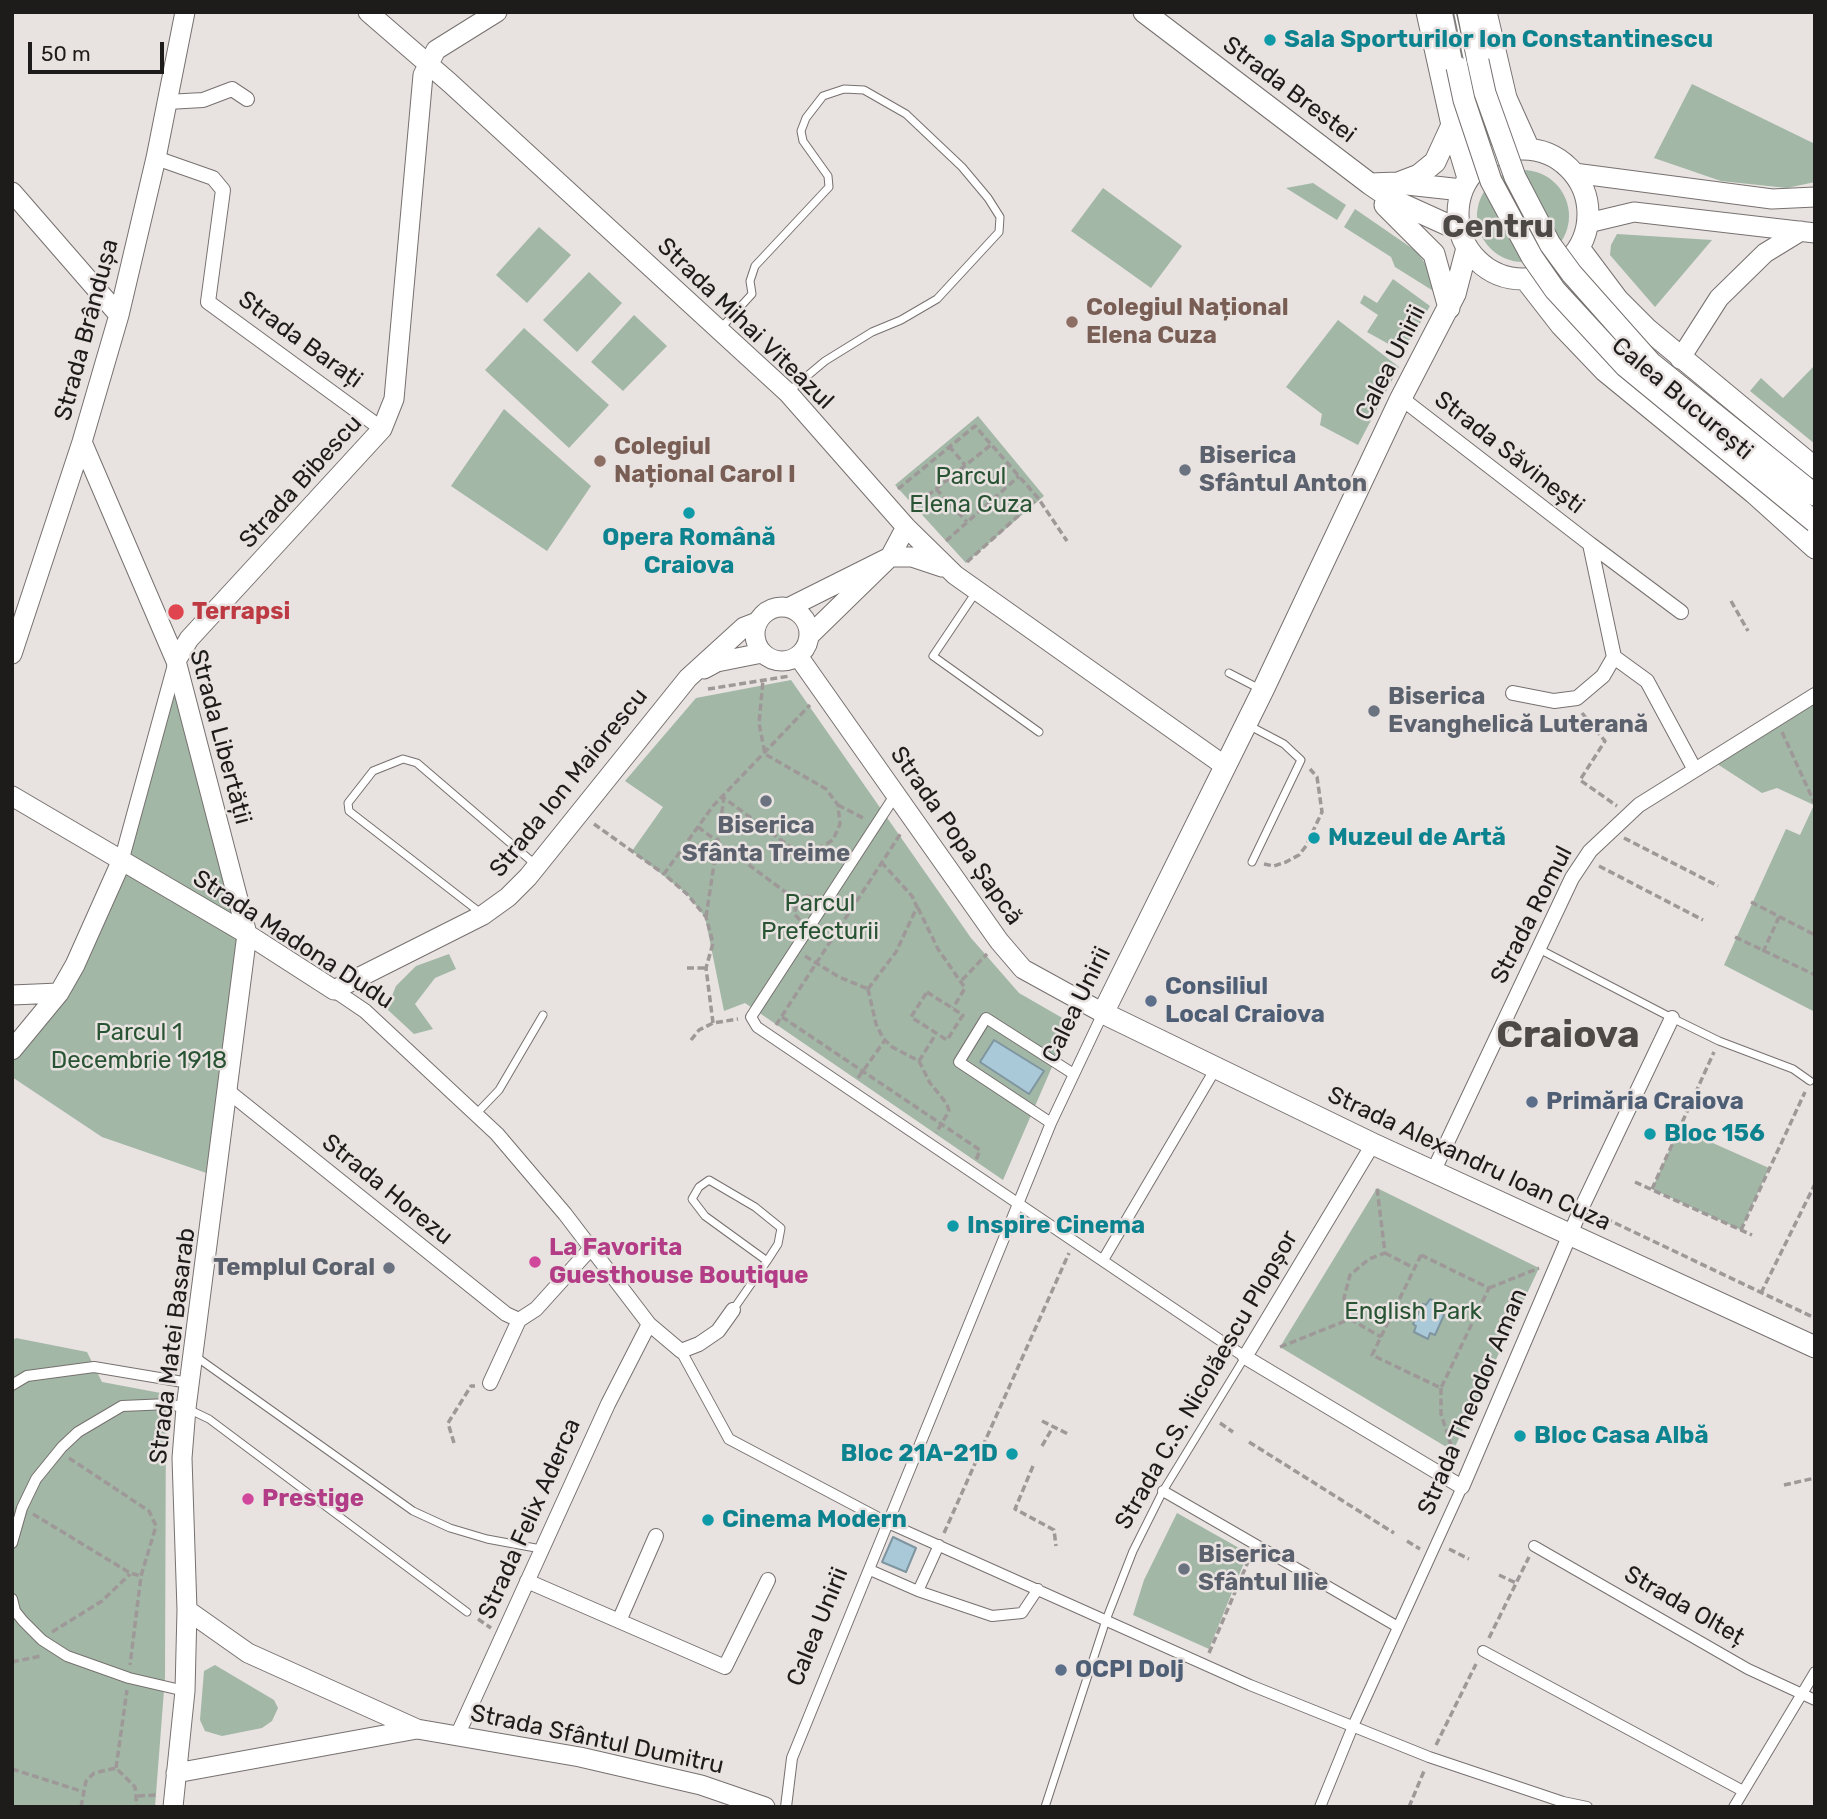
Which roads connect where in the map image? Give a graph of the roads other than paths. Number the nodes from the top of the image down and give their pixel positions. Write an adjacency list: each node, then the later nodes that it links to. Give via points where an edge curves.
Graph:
1 (185, 12): 11 (street, Strada Brândușa)
2 (368, 12): 9 (street, Strada Mihai Viteazul)
3 (497, 12): 9 (street, via 447,42)
4 (1143, 12): 17 (main road, Strada Brestei)
5 (1427, 12): 12 (main road)
6 (1445, 12): 36 (main road, bridge, via 1464,100 1492,181 1555,290 1625,366)
7 (1468, 12): 35 (main road, bridge, via 1485,93 1515,177 1550,244 1651,363)
8 (1486, 12): 13 (main road, via 1506,98)
9 (426, 64): 28 (street, Strada Mihai Viteazul); 32 (street, Strada Bibescu, via 394,399)
10 (247, 99): 11 (street, via 232,89 203,100)
11 (167, 102): 14 (street, Strada Brândușa)
12 (1452, 125): 16 (main road, via 1435,162); 18 (main road)
13 (1529, 149): 15 (main road, via 1558,159); 18 (main road, via 1494,155)
14 (156, 158): 27 (street, Strada Brândușa); 32 (street, Strada Barați, via 213,178 223,190 208,302)
15 (1574, 173): 20 (street, via 1772,199); 21 (main road, via 1583,188)
16 (1398, 183): 17 (main road); 18 (main road)
17 (1370, 184): 23 (main road, Strada Brestei); 26 (main road, via 1377,198 1434,254)
18 (1465, 184): 23 (main road, via 1457,216)
19 (12, 192): 27 (street)
20 (1815, 197)
21 (1588, 222): 22 (street, via 1634,212); 24 (main road)
22 (1808, 232): 29 (street, via 1765,253 1719,298)
23 (1463, 239): 25 (main road, via 1482,265 1495,274); 26 (main road, Calea Unirii, via 1461,280)
24 (1579, 248): 25 (main road, via 1553,273); 29 (main road, Calea București, via 1618,300)
25 (1526, 280): 39 (main road, Calea București, via 1605,371)
26 (1449, 308): 31 (main road, Calea Unirii)
27 (119, 316): 33 (street, Strada Brândușa)
28 (719, 330): 30 (street, Strada Mihai Viteazul); 30 (lane, via 752,294 755,266 829,187 828,176 803,141 802,131 823,96 844,89 864,90 906,114 988,198 1000,217 999,232 937,299 825,360)
29 (1680, 359): 34 (main road, Calea București)
30 (788, 393): 37 (street, Strada Mihai Viteazul)
31 (1401, 398): 38 (street, Strada Săvinești); 54 (main road, Calea Unirii)
32 (382, 429): 51 (street, Strada Bibescu, via 189,639)
33 (82, 442): 48 (street, Strada Brândușa); 51 (street, Strada Libertății)
34 (1815, 468)
35 (1815, 495)
36 (1815, 522)
37 (902, 523): 40 (street); 41 (street, Strada Mihai Viteazul)
38 (1590, 544): 44 (street, Strada Săvinești); 50 (street, Strada Săvinești)
39 (1815, 548)
40 (890, 557): 41 (street, via 922,559); 43 (street); 46 (street)
41 (955, 575): 42 (street, Strada Mihai Viteazul)
42 (977, 592): 58 (lane, via 933,656); 59 (street, Strada Mihai Viteazul)
43 (790, 607): 45 (street, via 777,606); 46 (street, via 805,618)
44 (1681, 612)
45 (757, 622): 47 (street, via 754,638); 53 (street, Strada Ion Maiorescu, via 744,627)
46 (809, 636): 49 (street)
47 (762, 653): 49 (street, via 779,661); 53 (street, Strada Ion Maiorescu, via 717,662)
48 (12, 654)
49 (798, 656): 62 (street, Strada Popa Șapcă)
50 (1614, 657): 55 (street, via 1603,676 1577,698 1555,701); 60 (street, via 1647,681)
51 (176, 661): 63 (street, Strada Bibescu); 67 (street, Strada Libertății)
52 (1229, 673): 54 (lane)
53 (685, 681): 65 (street, Strada Ion Maiorescu)
54 (1263, 690): 57 (main road, Calea Unirii)
55 (1513, 693)
56 (1815, 695): 60 (street, Strada Romul)
57 (1246, 724): 59 (main road, Calea Unirii); 64 (lane, via 1284,744 1301,760)
58 (1039, 732)
59 (1225, 766): 72 (main road, Calea Unirii)
60 (1695, 770): 68 (street, Strada Romul, via 1628,814 1585,858)
61 (12, 796): 63 (street, Strada Madona Dudu)
62 (891, 803): 72 (street, Strada Popa Șapcă, via 1023,969); 84 (street, via 751,1017 769,1036)
63 (121, 862): 67 (street, Strada Madona Dudu); 70 (street)
64 (1252, 862)
65 (537, 866): 66 (street, Strada Ion Maiorescu); 66 (lane, via 417,763 403,759 373,771 348,803 349,811)
66 (483, 915): 69 (street, Strada Ion Maiorescu)
67 (247, 934): 69 (street, Strada Madona Dudu); 79 (street, Strada Matei Basarab)
68 (1539, 949): 74 (lane); 83 (street, Strada Romul)
69 (334, 990): 80 (street, Strada Madona Dudu, via 365,1011)
70 (59, 993): 71 (street); 75 (street)
71 (12, 995)
72 (1103, 1013): 76 (main road, Strada Alexandru Ioan Cuza); 77 (street, Calea Unirii)
73 (543, 1015): 80 (lane, via 499,1090)
74 (1672, 1018): 78 (lane, via 1793,1069); 85 (street, Strada Theodor Aman)
75 (12, 1050)
76 (1216, 1068): 82 (main road, Strada Alexandru Ioan Cuza); 87 (street)
77 (1072, 1073): 81 (street, Calea Unirii); 81 (street, via 986,1018 959,1062)
78 (1810, 1081)
79 (229, 1092): 90 (street, Strada Horezu); 94 (street, Strada Matei Basarab)
80 (476, 1114): 86 (street, Strada Madona Dudu)
81 (1051, 1123): 84 (street, Calea Unirii)
82 (1373, 1144): 83 (main road, Strada Alexandru Ioan Cuza); 95 (street, Strada C.S. Nicolăescu Plopșor)
83 (1433, 1172): 85 (main road, Strada Alexandru Ioan Cuza)
84 (1017, 1204): 87 (street); 102 (street, Calea Unirii)
85 (1569, 1235): 92 (main road, Strada Alexandru Ioan Cuza); 100 (street, Strada Theodor Aman)
86 (591, 1248): 90 (street, via 536,1309); 91 (street, Strada Madona Dudu)
87 (1103, 1260): 95 (street)
88 (766, 1261): 88 (lane, via 778,1244 781,1228 709,1180 699,1186 692,1199 705,1216); 89 (lane)
89 (733, 1310): 93 (street, via 718,1331)
90 (519, 1320): 96 (street)
91 (649, 1324): 93 (street, Strada Madona Dudu); 107 (street, Strada Felix Aderca)
92 (1815, 1346)
93 (681, 1351): 102 (street, via 729,1438)
94 (194, 1355): 97 (street, Strada Matei Basarab); 107 (lane, via 413,1511 487,1539)
95 (1245, 1357): 100 (street); 101 (lane, Strada C.S. Nicolăescu Plopșor)
96 (490, 1382)
97 (189, 1383): 98 (street, via 94,1367 27,1376); 99 (street, Strada Matei Basarab)
98 (12, 1385)
99 (186, 1408): 104 (street, via 122,1406 100,1417 58,1451 36,1479); 114 (street, Strada Matei Basarab, via 182,1470); 115 (lane, via 209,1419)
100 (1462, 1487): 118 (street, Strada Theodor Aman)
101 (1163, 1490): 116 (lane, Strada C.S. Nicolăescu Plopșor); 118 (street)
102 (888, 1523): 105 (street); 108 (street, Calea Unirii)
103 (656, 1536): 117 (street)
104 (12, 1543)
105 (939, 1545): 111 (street); 112 (street)
106 (1534, 1546): 122 (street, Strada Olteț)
107 (541, 1549): 110 (street, Strada Felix Aderca)
108 (870, 1570): 112 (street); 131 (street, Calea Unirii, via 792,1758)
109 (768, 1580): 117 (street, via 725,1667)
110 (527, 1581): 117 (street); 126 (street, Strada Felix Aderca)
111 (1038, 1589): 112 (street, via 1023,1613 992,1616); 116 (street)
112 (918, 1591)
113 (12, 1599): 121 (street, via 15,1611 57,1649 92,1666)
114 (187, 1610): 121 (street, Strada Matei Basarab); 125 (street, Strada Sfântul Dumitru, via 248,1653)
115 (467, 1612)
116 (1106, 1620): 124 (street); 132 (lane, Strada C.S. Nicolăescu Plopșor)
117 (619, 1621)
118 (1398, 1627): 124 (street, Strada Theodor Aman)
119 (1483, 1651): 128 (street)
120 (1815, 1672): 122 (street)
121 (185, 1691): 127 (street, Strada Matei Basarab)
122 (1800, 1695): 123 (street, Strada Olteț); 128 (street)
123 (1815, 1700)
124 (1353, 1726): 133 (street, Strada Theodor Aman); 134 (street, via 1429,1757)
125 (417, 1729): 126 (street, Strada Sfântul Dumitru); 127 (street, Strada Sfântul Dumitru)
126 (457, 1736): 130 (street, Strada Sfântul Dumitru, via 634,1769 734,1794)
127 (176, 1773): 129 (street, Strada Matei Basarab)
128 (1743, 1791): 135 (street)
129 (173, 1807)
130 (765, 1807)
131 (786, 1807)
132 (1045, 1807)
133 (1320, 1807)
134 (1587, 1807)
135 (1734, 1807)

